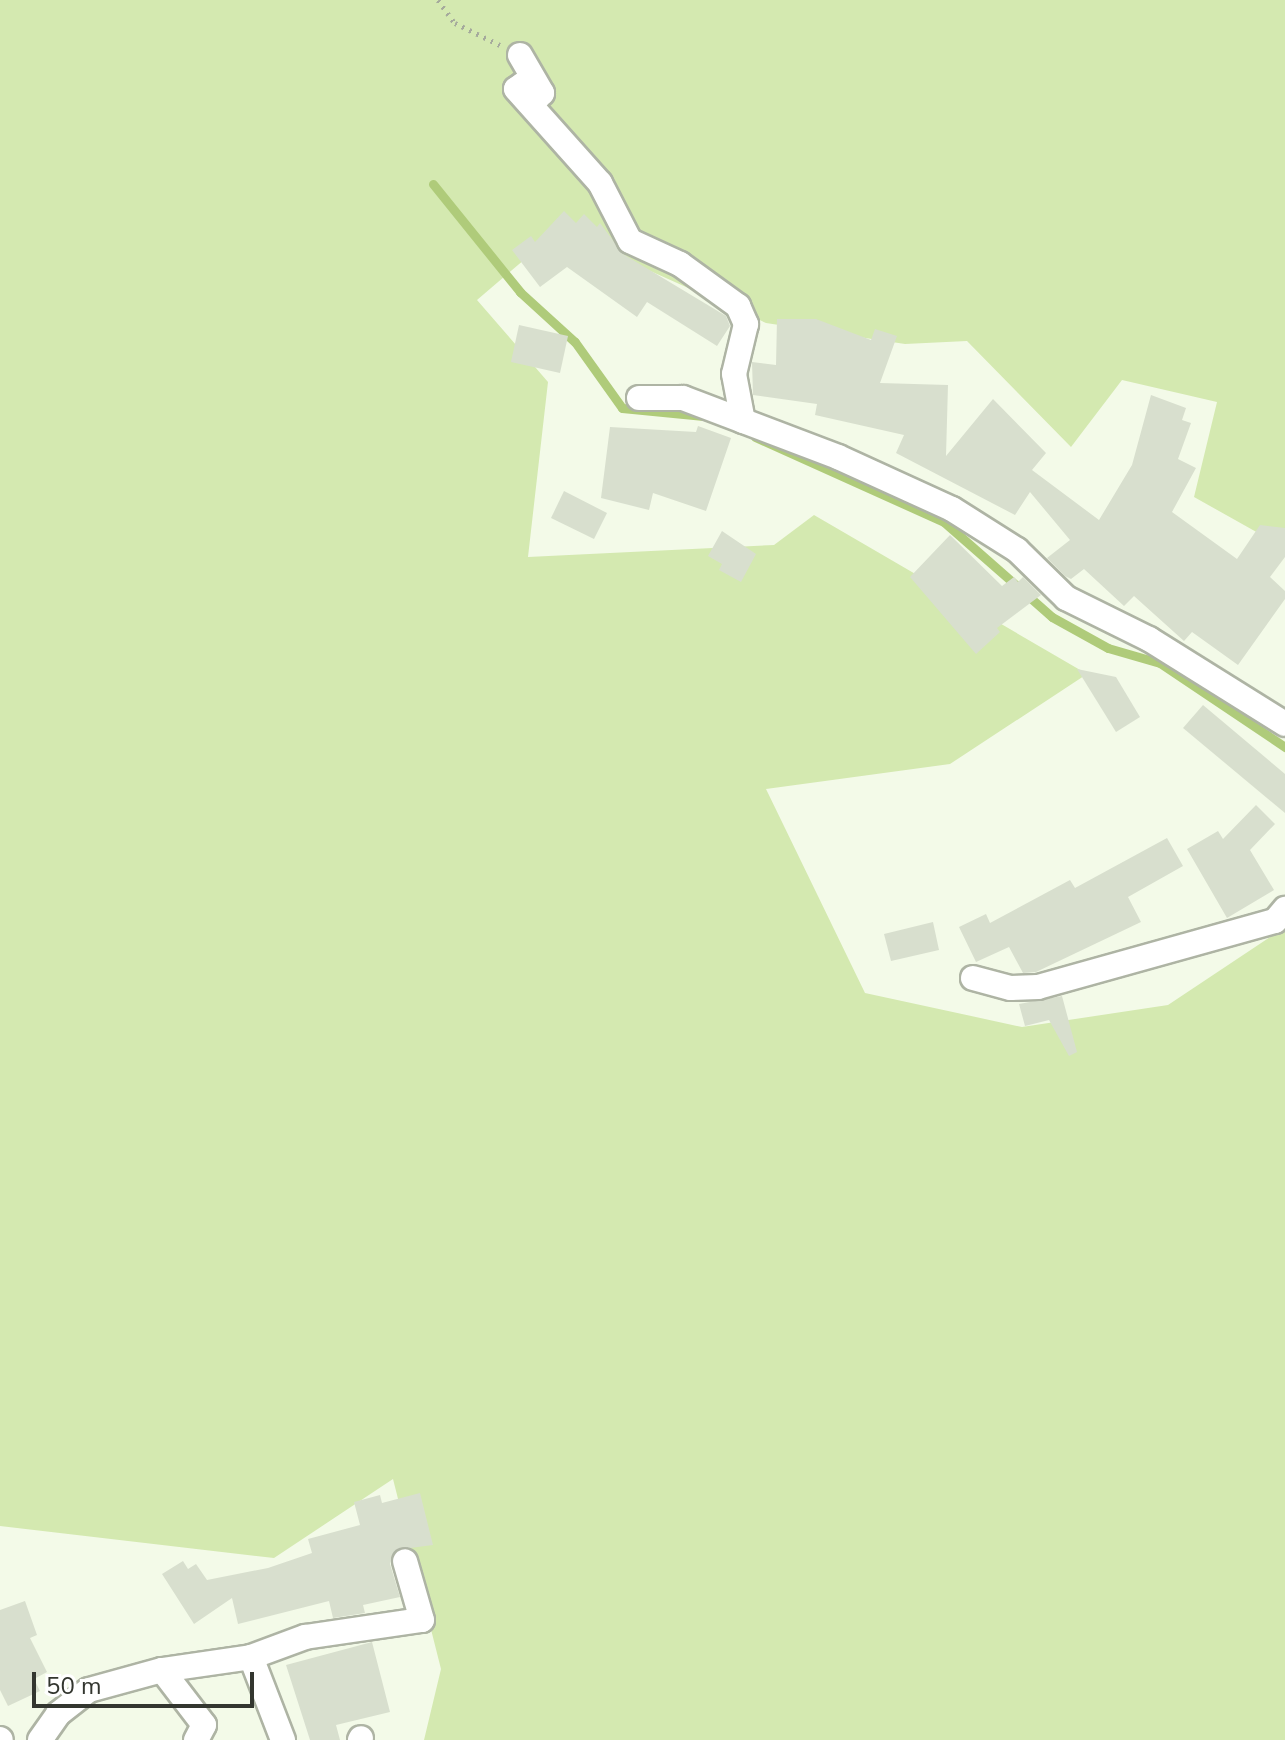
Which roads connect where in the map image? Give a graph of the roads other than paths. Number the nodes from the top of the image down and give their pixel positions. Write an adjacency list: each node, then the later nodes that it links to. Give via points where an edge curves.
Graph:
1 (520, 55): 3 (street, via 542,93 538,97 522,85 516,89 600,183 630,241 680,264 738,306 746,324 734,374)
2 (639, 398): 3 (street, via 683,398)
3 (743, 421): 4 (street, via 952,509 1017,550 1066,598 1162,646)
4 (1285, 724)
5 (1285, 909): 6 (street, via 1275,921 1038,987 1011,988)
6 (973, 978)
7 (405, 1561): 8 (street, via 422,1620 305,1637)
8 (251, 1657): 9 (street); 12 (street)
9 (162, 1670): 10 (street, via 89,1690 58,1714); 11 (street, via 204,1725)
10 (40, 1740)
11 (196, 1740)
12 (283, 1740)

